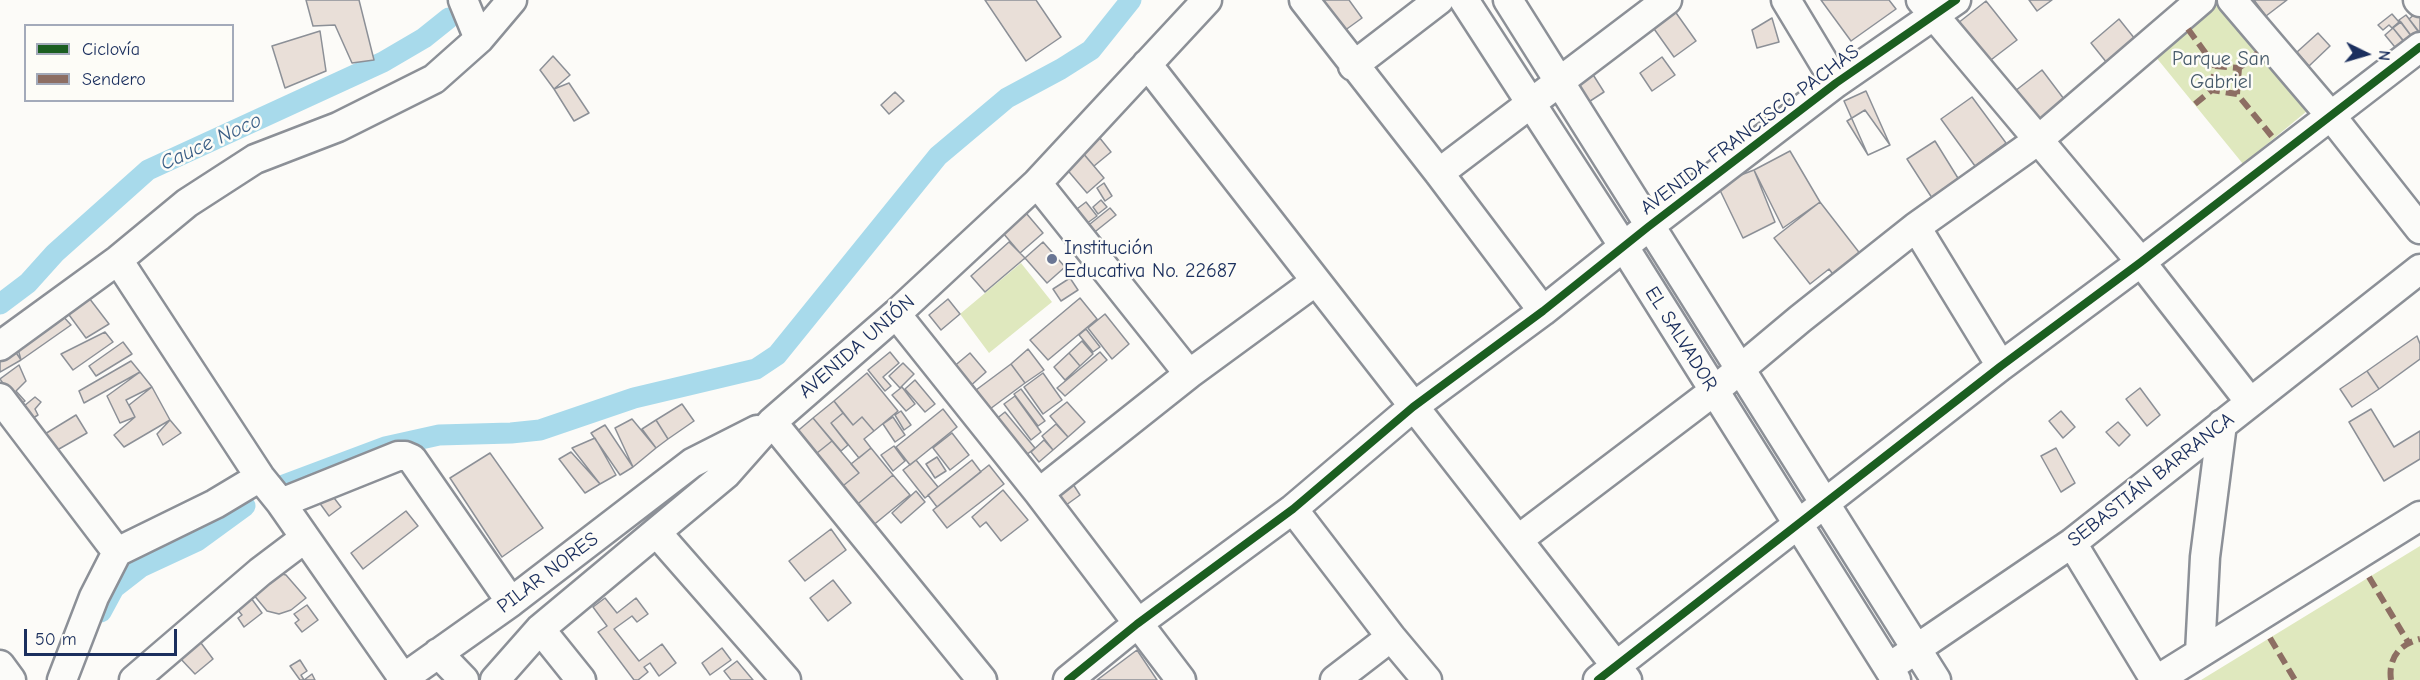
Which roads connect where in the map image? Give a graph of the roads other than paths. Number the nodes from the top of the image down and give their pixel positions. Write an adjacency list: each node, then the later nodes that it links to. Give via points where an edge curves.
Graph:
1 (463, 0): 13 (street)
2 (512, 0): 13 (street)
3 (1207, 0): 15 (street, AVENIDA UNIÓN)
4 (1304, 0): 16 (street)
5 (1439, 0): 16 (street)
6 (1464, 0): 19 (street, EL SALVADOR)
7 (1508, 0): 17 (street, EL SALVADOR)
8 (1667, 0): 17 (street)
9 (1786, 0): 18 (street)
10 (2201, 0): 21 (street)
11 (2232, 0): 20 (street)
12 (1937, 6): 18 (street, AVENIDA FRANCISCO PACHAS); 21 (street)
13 (479, 39): 28 (street, via 434,79 338,127 255,159 187,203)
14 (2420, 47): 20 (street)
15 (1147, 64): 23 (street, AVENIDA UNIÓN); 31 (street)
16 (1353, 66): 22 (street)
17 (1560, 82): 19 (street); 24 (street, EL SALVADOR)
18 (1836, 83): 24 (street, AVENIDA FRANCISCO PACHAS)
19 (1532, 103): 22 (street); 27 (street, EL SALVADOR)
20 (2331, 116): 26 (street); 29 (street)
21 (2037, 141): 25 (street); 29 (street)
22 (1439, 173): 32 (street)
23 (1037, 183): 33 (street, AVENIDA UNIÓN); 37 (street)
24 (1648, 226): 27 (street, AVENIDA FRANCISCO PACHAS); 36 (street, EL SALVADOR)
25 (1917, 227): 35 (street); 36 (street)
26 (2420, 229)
27 (1624, 246): 32 (street, AVENIDA FRANCISCO PACHAS); 38 (street, EL SALVADOR)
28 (118, 260): 34 (street); 44 (street)
29 (2141, 262): 35 (street); 40 (street)
30 (2420, 269): 40 (street, SEBASTIÁN BARRANCA)
31 (1316, 281): 37 (street); 41 (street)
32 (1543, 311): 41 (street, AVENIDA FRANCISCO PACHAS)
33 (896, 314): 42 (street, AVENIDA UNIÓN); 45 (street)
34 (0, 346)
35 (2001, 366): 47 (street)
36 (1741, 369): 38 (street); 47 (street, EL SALVADOR)
37 (1189, 374): 45 (street)
38 (1714, 391): 50 (street, EL SALVADOR); 53 (street)
39 (0, 398): 55 (street)
40 (2250, 402): 43 (street, SEBASTIÁN BARRANCA)
41 (1413, 407): 48 (street, AVENIDA FRANCISCO PACHAS); 53 (street)
42 (772, 422): 51 (street, AVENIDA UNIÓN, via 726,474); 56 (street, PILAR NORES, via 692,463); 74 (street)
43 (2222, 424): 54 (street, SEBASTIÁN BARRANCA); 62 (street, via 2205,557)
44 (260, 477): 46 (street); 55 (street, via 215,504)
45 (1039, 493): 57 (street)
46 (281, 503): 52 (street); 56 (street, via 398,456 412,459)
47 (1826, 504): 50 (street); 60 (street, EL SALVADOR)
48 (1293, 508): 57 (street, AVENIDA FRANCISCO PACHAS); 59 (street)
49 (2420, 516): 62 (street)
50 (1799, 525): 64 (street); 65 (street, EL SALVADOR)
51 (657, 533): 58 (street, AVENIDA UNIÓN); 73 (street)
52 (305, 538): 66 (street); 69 (street)
53 (1519, 539): 64 (street)
54 (2072, 543): 60 (street, SEBASTIÁN BARRANCA); 80 (street)
55 (117, 552): 68 (street, via 94,597)
56 (511, 602): 61 (street, PILAR NORES)
57 (1137, 624): 75 (street, AVENIDA FRANCISCO PACHAS); 76 (street)
58 (540, 629): 71 (street, AVENIDA UNIÓN); 72 (street)
59 (1390, 637): 77 (street); 78 (street)
60 (1916, 648): 65 (street, SEBASTIÁN BARRANCA); 79 (street, EL SALVADOR)
61 (438, 653): 66 (street, PILAR NORES); 70 (street)
62 (2200, 653): 80 (street)
63 (0, 665): 67 (street)
64 (1614, 675)
65 (1886, 676)
66 (402, 679)
67 (11, 680)
68 (62, 680)
69 (134, 680)
70 (464, 680)
71 (495, 680)
72 (581, 680)
73 (786, 680)
74 (982, 680)
75 (1068, 680)
76 (1181, 680)
77 (1335, 680)
78 (1427, 680)
79 (1936, 680)
80 (2156, 680)

